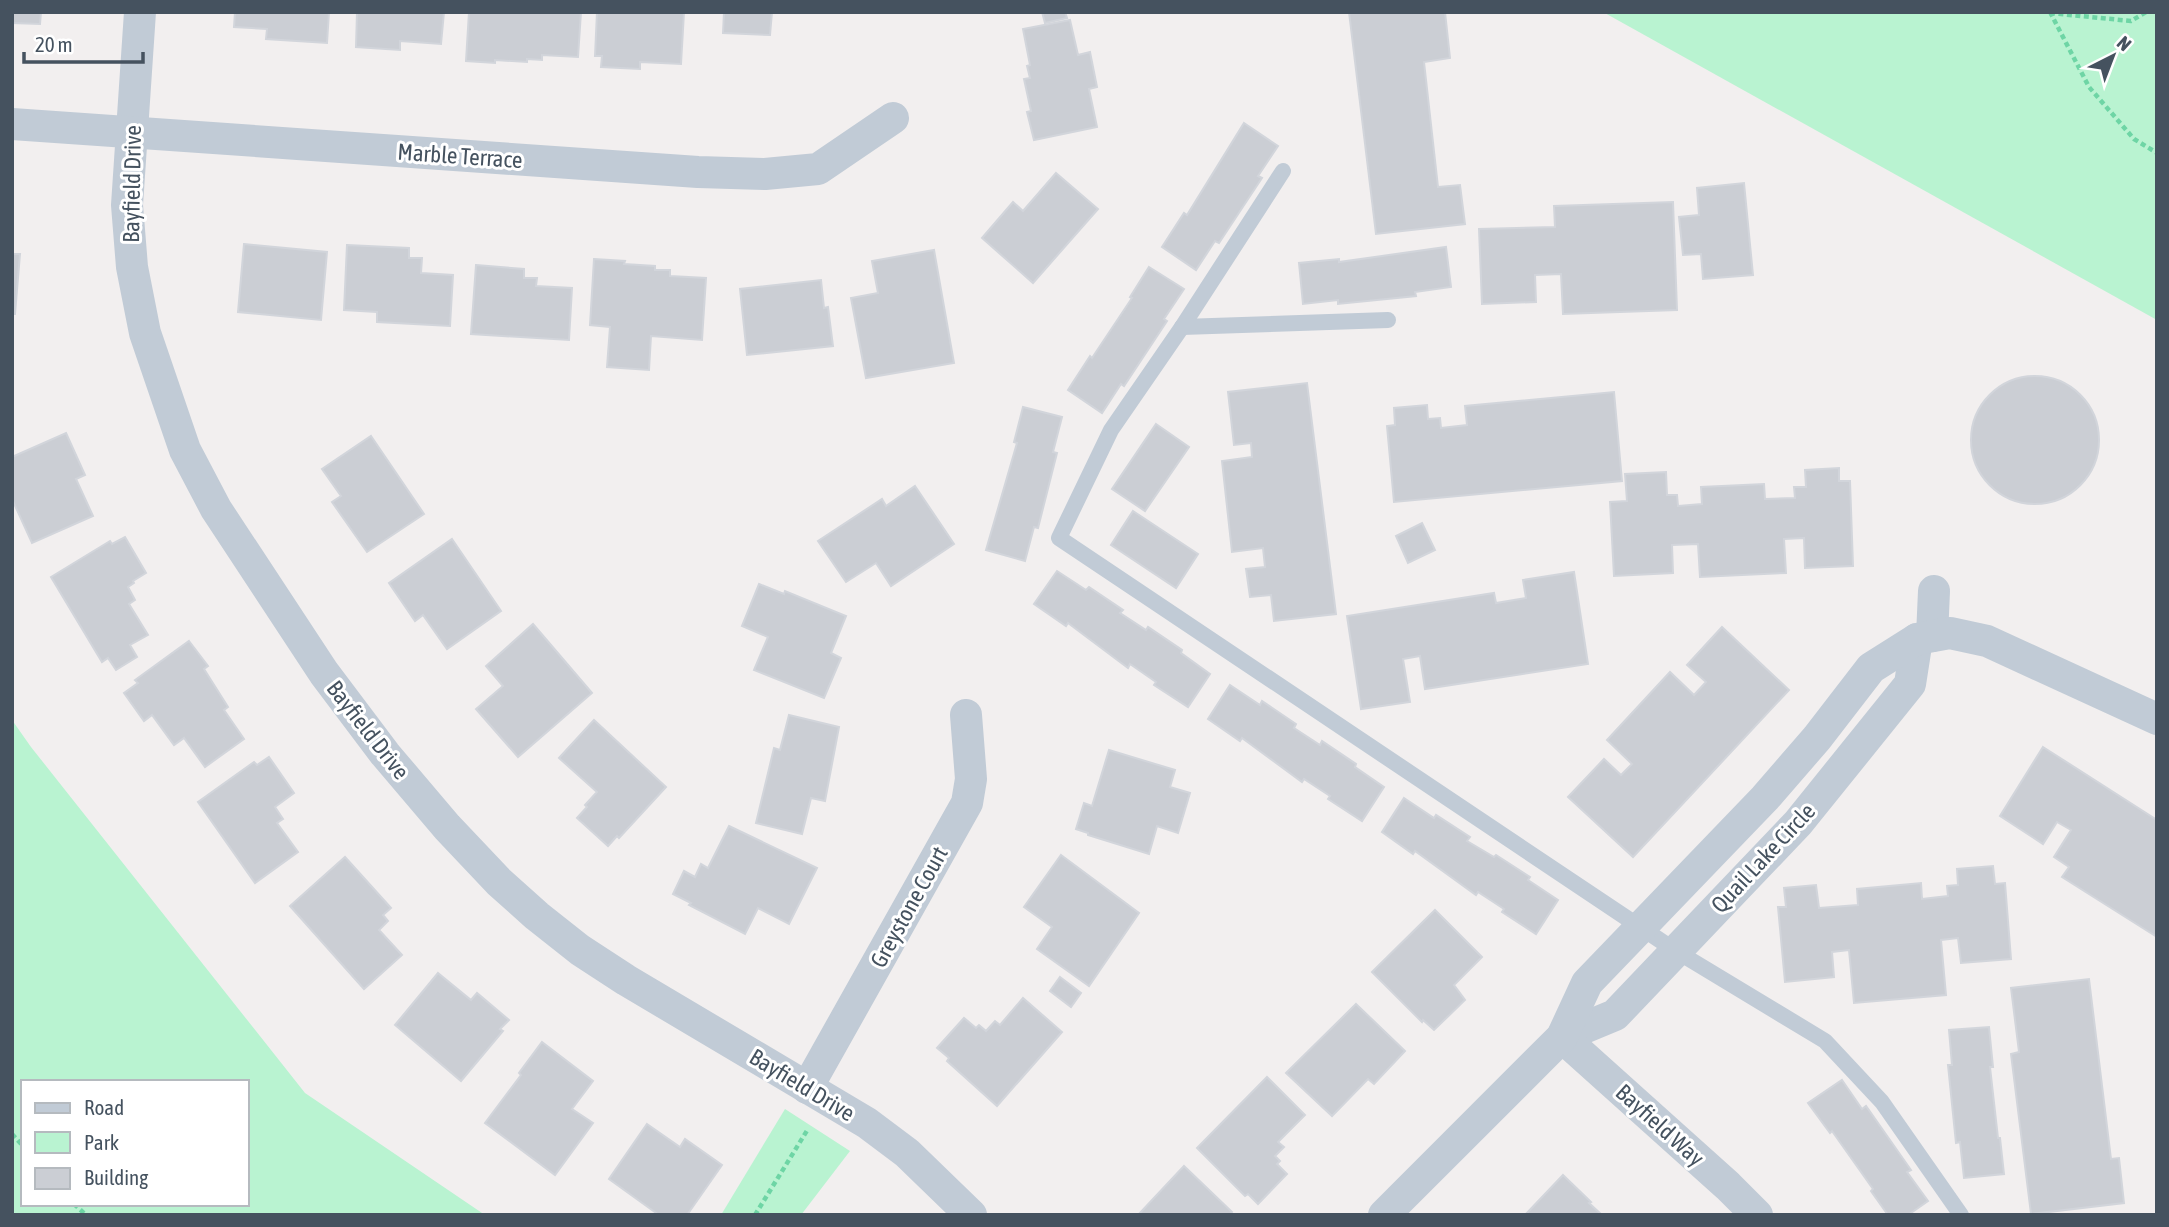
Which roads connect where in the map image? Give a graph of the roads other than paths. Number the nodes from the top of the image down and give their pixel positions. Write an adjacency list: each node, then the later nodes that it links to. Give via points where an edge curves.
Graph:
1 (140, 12): 4 (street, Bayfield Drive)
2 (893, 118): 4 (street, Marble Terrace, via 818,169 765,174)
3 (12, 124): 4 (street, Marble Terrace)
4 (132, 134): 15 (street, Bayfield Drive, via 127,205 132,267 145,333 165,396 185,450 216,509 324,673 447,827 537,916 626,980)
5 (1283, 171): 7 (lane)
6 (1388, 320): 7 (lane)
7 (1182, 327): 12 (lane, via 1111,430 1059,538)
8 (1934, 591): 9 (street)
9 (1925, 638): 11 (street, via 1950,632 1987,641); 12 (street, Quail Lake Circle, via 1871,668 1765,798); 13 (street, Quail Lake Circle, via 1910,684 1798,823)
10 (966, 715): 15 (street, Greystone Court, via 971,779 967,803)
11 (2157, 719)
12 (1641, 928): 13 (lane); 14 (street, Quail Lake Circle, via 1587,983)
13 (1676, 951): 14 (street, Quail Lake Circle, via 1615,1015); 19 (lane, via 1825,1041 1882,1102)
14 (1562, 1037): 17 (street, Quail Lake Circle); 18 (street, Bayfield Way)
15 (817, 1093): 16 (street, Bayfield Drive, via 906,1153)
16 (971, 1215)
17 (1384, 1215)
18 (1756, 1215)
19 (1961, 1215)

